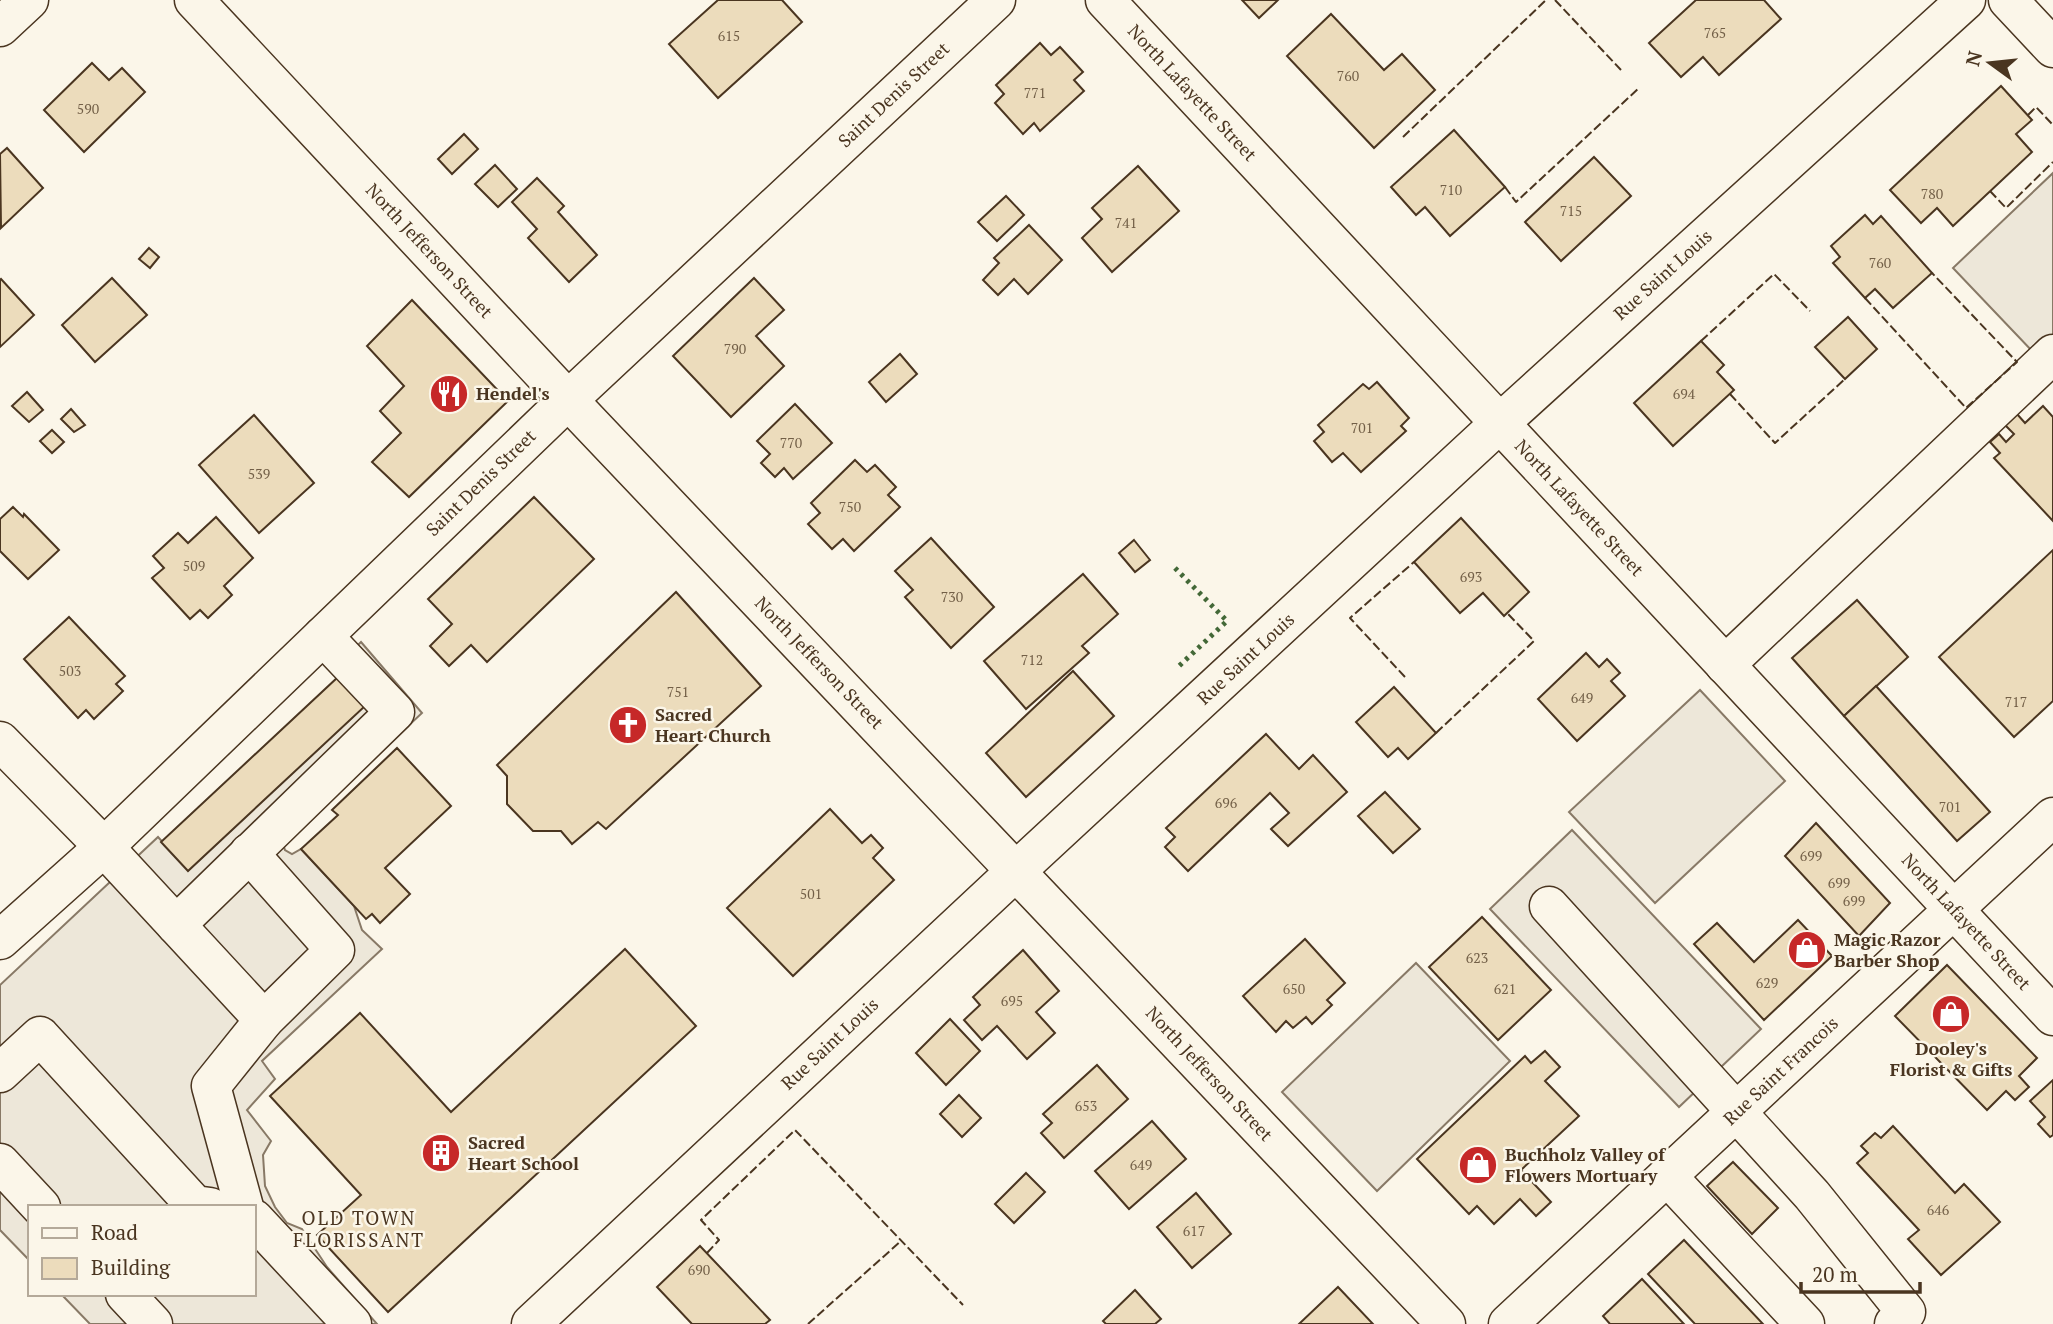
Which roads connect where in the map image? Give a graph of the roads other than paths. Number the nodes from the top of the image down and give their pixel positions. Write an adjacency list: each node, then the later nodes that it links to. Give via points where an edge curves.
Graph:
1 (29, 0): 7 (street)
2 (194, 0): 10 (street, North Jefferson Street)
3 (996, 0): 10 (street, Saint Denis Street)
4 (1105, 0): 11 (street, North Lafayette Street)
5 (1966, 0): 11 (street, Rue Saint Louis)
6 (2008, 0): 8 (street)
7 (0, 26)
8 (2053, 48)
9 (2053, 354): 13 (street)
10 (568, 400): 12 (street, Saint Denis Street); 18 (street, North Jefferson Street)
11 (1500, 423): 13 (street, North Lafayette Street); 18 (street, Rue Saint Louis)
12 (323, 636): 16 (street, Saint Denis Street); 17 (street, via 395,712)
13 (1725, 665): 20 (street, North Lafayette Street)
14 (0, 741): 16 (street)
15 (2053, 817): 20 (street, Rue Saint Francois)
16 (104, 847): 21 (street); 22 (street, Saint Denis Street)
17 (249, 853): 21 (street); 24 (street, via 335,950)
18 (1016, 871): 34 (street, Rue Saint Louis); 37 (street, North Jefferson Street)
19 (1549, 906): 26 (street)
20 (1955, 910): 23 (street, North Lafayette Street); 26 (street, Rue Saint Francois)
21 (176, 925): 24 (street)
22 (0, 940)
23 (2053, 1016)
24 (264, 1020): 31 (street, via 211,1086)
25 (0, 1073): 30 (street, via 40,1036)
26 (1737, 1112): 28 (street, Rue Saint Francois); 40 (street, via 1906,1312)
27 (0, 1163): 29 (street)
28 (1667, 1176): 38 (street, Rue Saint Francois); 39 (street)
29 (39, 1205)
30 (195, 1205)
31 (243, 1205)
32 (256, 1221): 36 (street)
33 (127, 1296): 35 (street)
34 (534, 1323)
35 (153, 1324)
36 (352, 1324)
37 (1446, 1324)
38 (1508, 1324)
39 (1805, 1324)
40 (1894, 1324)

